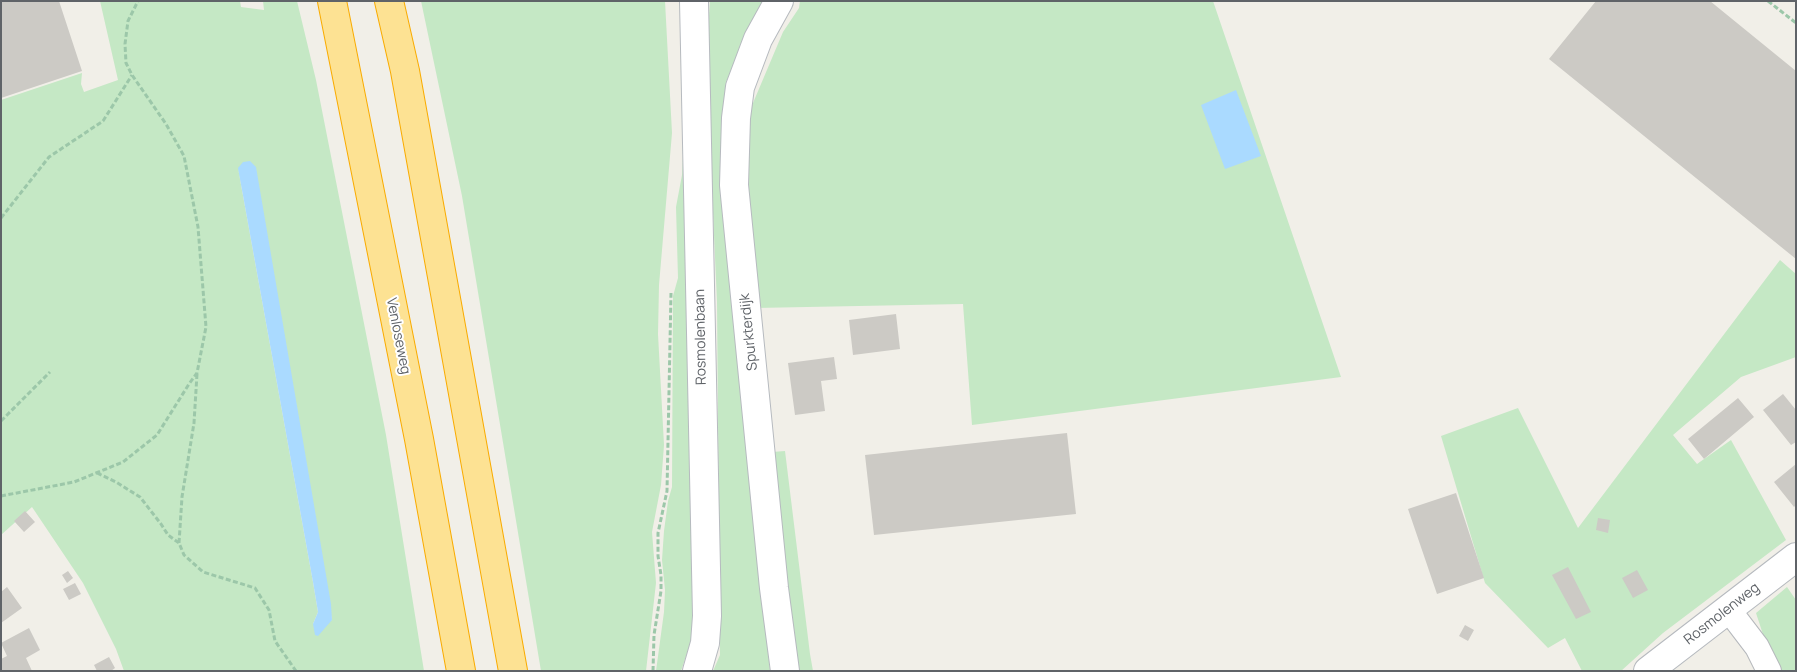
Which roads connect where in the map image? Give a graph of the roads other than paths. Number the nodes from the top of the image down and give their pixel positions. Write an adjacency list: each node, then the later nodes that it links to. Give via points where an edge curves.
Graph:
1 (332, 1): 7 (highway, Venloseweg)
2 (389, 1): 8 (highway, via 405,70)
3 (694, 1): 9 (street, Rosmolenbaan, via 707,616 705,643)
4 (779, 1): 10 (street, Spurkterdijk, via 758,39 740,87 734,185)
5 (1796, 557): 6 (street, Rosmolenweg)
6 (1728, 609): 11 (street, Rosmolenweg); 12 (street, via 1757,647)
7 (461, 671)
8 (513, 671)
9 (696, 671)
10 (785, 671)
11 (1648, 671)
12 (1769, 671)

